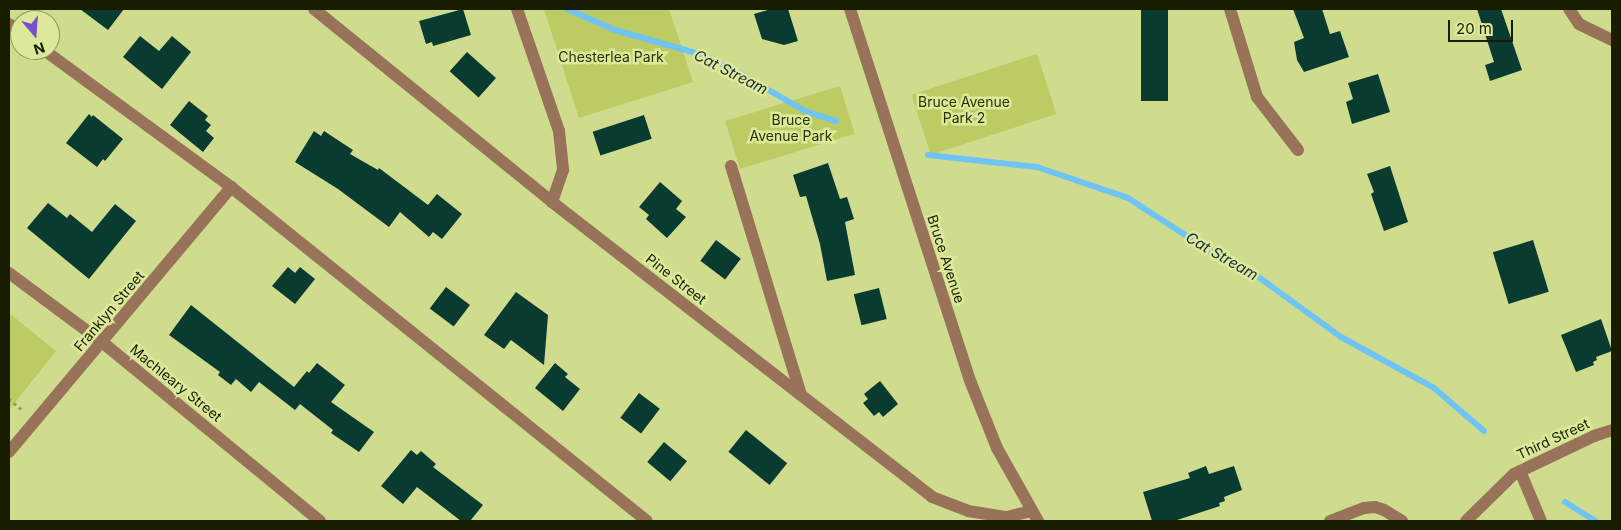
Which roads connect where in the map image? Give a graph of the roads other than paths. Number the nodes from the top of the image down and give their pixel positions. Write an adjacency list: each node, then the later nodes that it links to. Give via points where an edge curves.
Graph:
1 (314, 9): 11 (street, Pine Street)
2 (517, 9): 11 (street, via 560,132 563,170)
3 (850, 9): 18 (street, Bruce Avenue, via 971,383 997,448)
4 (1230, 9): 8 (street, via 1258,96)
5 (1569, 9): 6 (street, via 1579,24)
6 (1612, 40)
7 (58, 60): 10 (street)
8 (1298, 150)
9 (731, 166): 14 (street)
10 (231, 187): 13 (street, Franklyn Street); 20 (street)
11 (552, 202): 14 (street, Pine Street)
12 (9, 273): 13 (street, Machleary Street)
13 (102, 342): 16 (street, Franklyn Street); 19 (street, Machleary Street)
14 (801, 395): 18 (street, Pine Street, via 932,497 968,511 1007,517)
15 (1612, 430): 17 (street, Third Street)
16 (9, 452)
17 (1520, 471): 23 (street, Third Street); 24 (street)
18 (1035, 516)
19 (320, 521)
20 (647, 521)
21 (1330, 521): 22 (street, via 1375,507)
22 (1402, 521)
23 (1466, 521)
24 (1541, 521)

